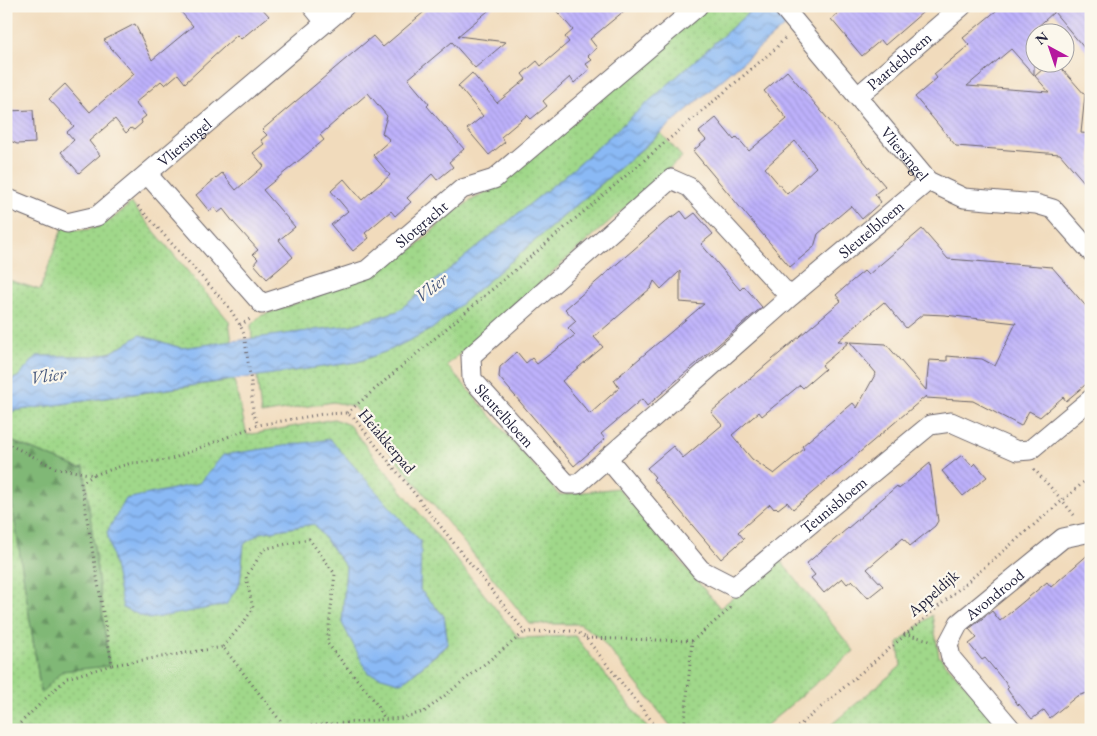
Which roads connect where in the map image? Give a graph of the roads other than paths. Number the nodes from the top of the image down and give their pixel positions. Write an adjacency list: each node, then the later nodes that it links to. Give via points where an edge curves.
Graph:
1 (312, 6): 6 (street)
2 (345, 6): 6 (street, Vliersingel)
3 (698, 6): 8 (street, Slotgracht, via 494,179 462,189 367,270 262,304)
4 (962, 6): 7 (street, Paardebloem)
5 (791, 16): 7 (street, Vliersingel)
6 (325, 22): 8 (street, Vliersingel)
7 (858, 96): 9 (street, Vliersingel)
8 (147, 174): 10 (street, Vliersingel, via 97,216 67,223)
9 (928, 181): 11 (street, Vliersingel, via 964,198 1036,204 1052,209); 12 (street, Sleutelbloem)
10 (6, 198)
11 (1091, 252)
12 (790, 297): 14 (street, Sleutelbloem); 14 (street, Sleutelbloem, via 689,188 671,180 471,356 472,379 566,484 578,484)
13 (1091, 399): 14 (street, Teunisbloem, via 1030,450 1017,451 951,422 930,425 734,587 701,570)
14 (608, 459)
15 (1089, 533): 16 (street, Avondrood, via 1063,538 959,623 948,644 951,658)
16 (1012, 730)

